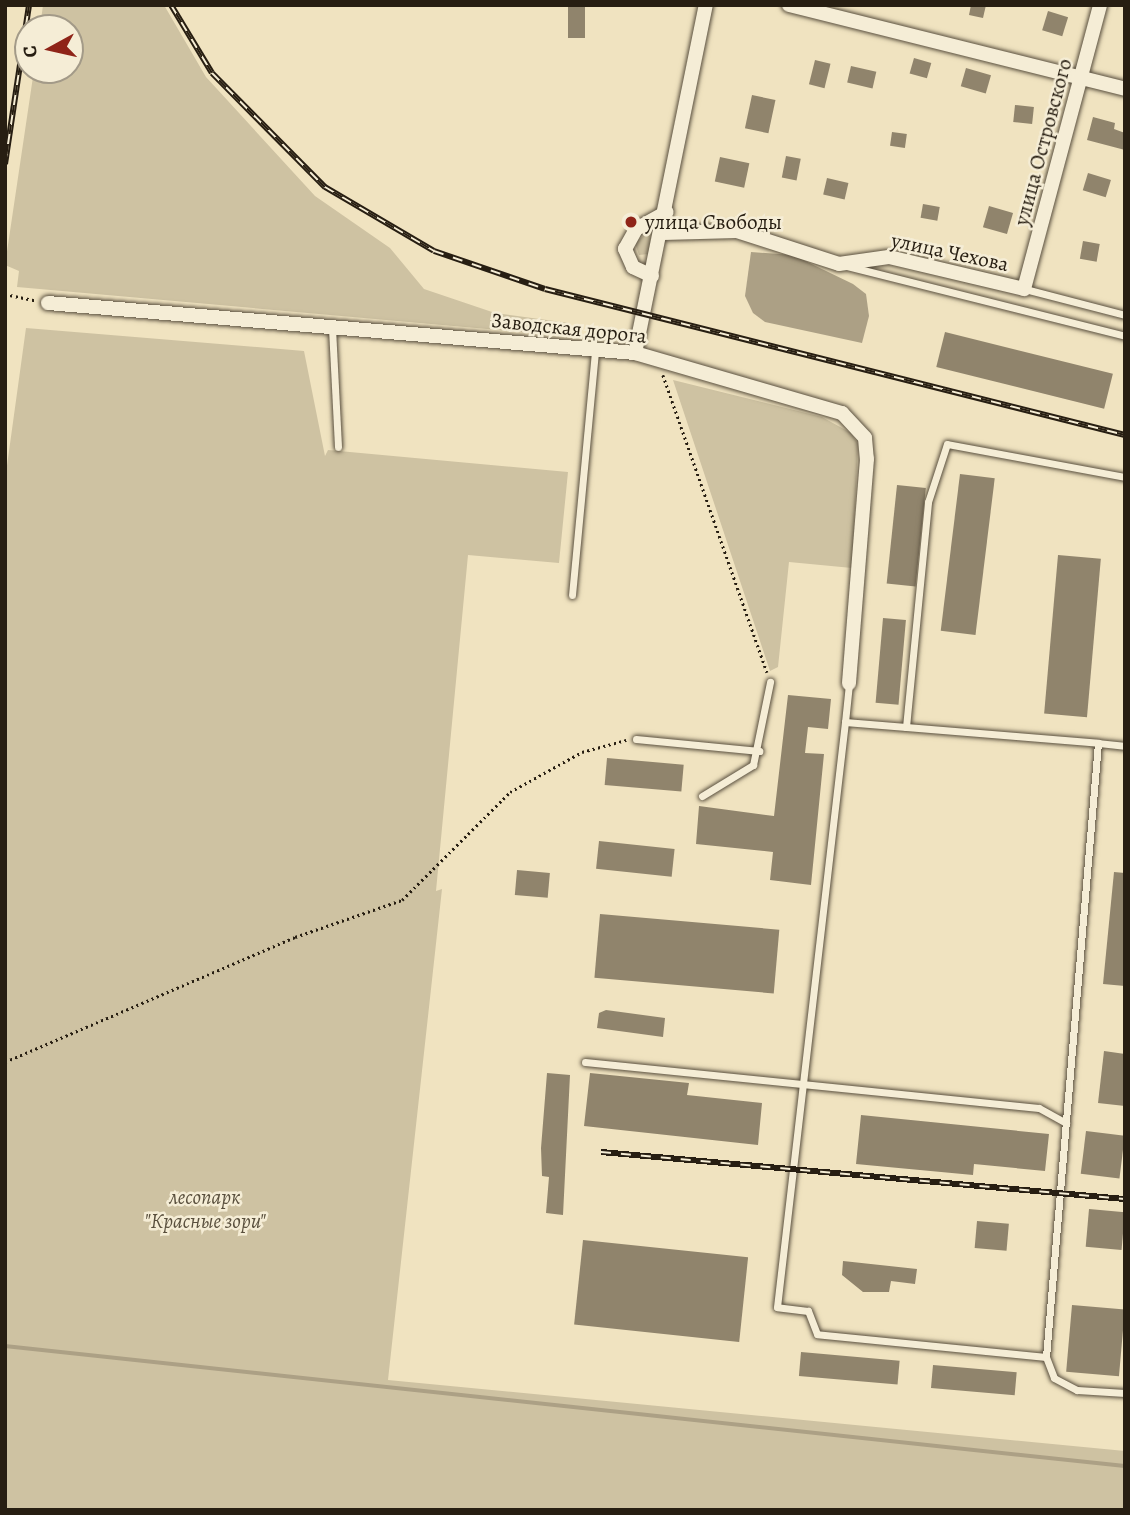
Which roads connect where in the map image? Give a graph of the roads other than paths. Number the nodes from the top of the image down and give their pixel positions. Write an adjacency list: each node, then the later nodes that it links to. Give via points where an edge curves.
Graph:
1 (706, 5): 6 (street)
2 (789, 5): 4 (street)
3 (1100, 5): 4 (street, улица Островского)
4 (1083, 78): 5 (street); 10 (street, улица Островского)
5 (1125, 89)
6 (667, 212): 7 (street); 9 (street, via 636,229 625,249 634,267)
7 (663, 233): 8 (street, улица Чехова, via 737,230); 9 (street)
8 (839, 264): 10 (street, улица Чехова, via 889,257); 14 (lane)
9 (652, 276): 16 (street)
10 (1024, 289): 12 (lane)
11 (41, 301): 13 (street, Заводская дорога)
12 (1125, 315)
13 (332, 328): 15 (street, Заводская дорога); 17 (lane)
14 (1125, 336)
15 (595, 349): 16 (street, Заводская дорога); 19 (lane)
16 (635, 353): 21 (street, Заводская дорога, via 827,408 857,423 867,459)
17 (338, 447)
18 (1125, 477): 23 (lane, via 947,444 928,502)
19 (572, 595)
20 (770, 682): 27 (lane)
21 (849, 682): 22 (lane)
22 (845, 722): 23 (lane); 30 (lane)
23 (906, 727): 25 (lane)
24 (636, 739): 27 (lane)
25 (1098, 743): 26 (lane); 31 (lane)
26 (1125, 747)
27 (759, 751): 28 (lane, via 753,765)
28 (702, 796)
29 (585, 1062): 30 (lane)
30 (800, 1082): 31 (lane, via 1039,1108); 32 (lane, via 777,1307 808,1311 817,1334)
31 (1066, 1123): 32 (lane)
32 (1046, 1357): 33 (lane, via 1054,1378 1077,1390)
33 (1125, 1393)

